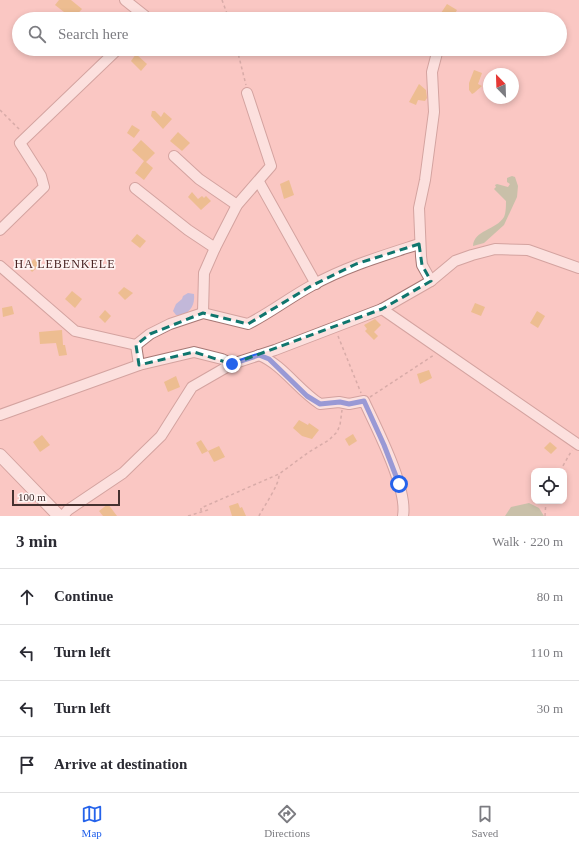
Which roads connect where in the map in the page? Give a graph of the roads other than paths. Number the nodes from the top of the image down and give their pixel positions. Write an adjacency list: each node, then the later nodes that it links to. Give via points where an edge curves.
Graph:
1 (125, 0): 2 (street)
2 (140, 12)
3 (111, 56): 10 (street, via 20,143 41,176 44,187)
4 (436, 56): 11 (street, via 432,72 434,112 419,208)
5 (247, 93): 7 (street, via 271,166)
6 (174, 156): 9 (street, via 199,179)
7 (259, 182): 9 (street); 16 (street)
8 (135, 188): 12 (street)
9 (238, 205): 12 (street)
10 (0, 230)
11 (419, 244): 15 (street, via 422,265); 16 (street, via 356,264)
12 (215, 248): 18 (street, via 204,273)
13 (0, 266): 19 (street, via 75,331)
14 (579, 268): 15 (street, via 528,250 495,249 455,261)
15 (431, 281): 17 (street)
16 (316, 284): 18 (street, via 248,324)
17 (382, 309): 20 (street); 24 (street)
18 (203, 313): 19 (street, via 170,324 150,334)
19 (136, 346): 21 (street)
20 (259, 355): 22 (street); 28 (street, via 269,359 307,396 320,404 364,401 399,484)
21 (139, 364): 22 (street, via 194,352); 23 (street)
22 (232, 364): 27 (street, via 192,387 161,436 123,473)
23 (0, 415)
24 (577, 444)
25 (0, 455): 26 (main road)
26 (59, 516)
27 (63, 516)
28 (403, 516)

